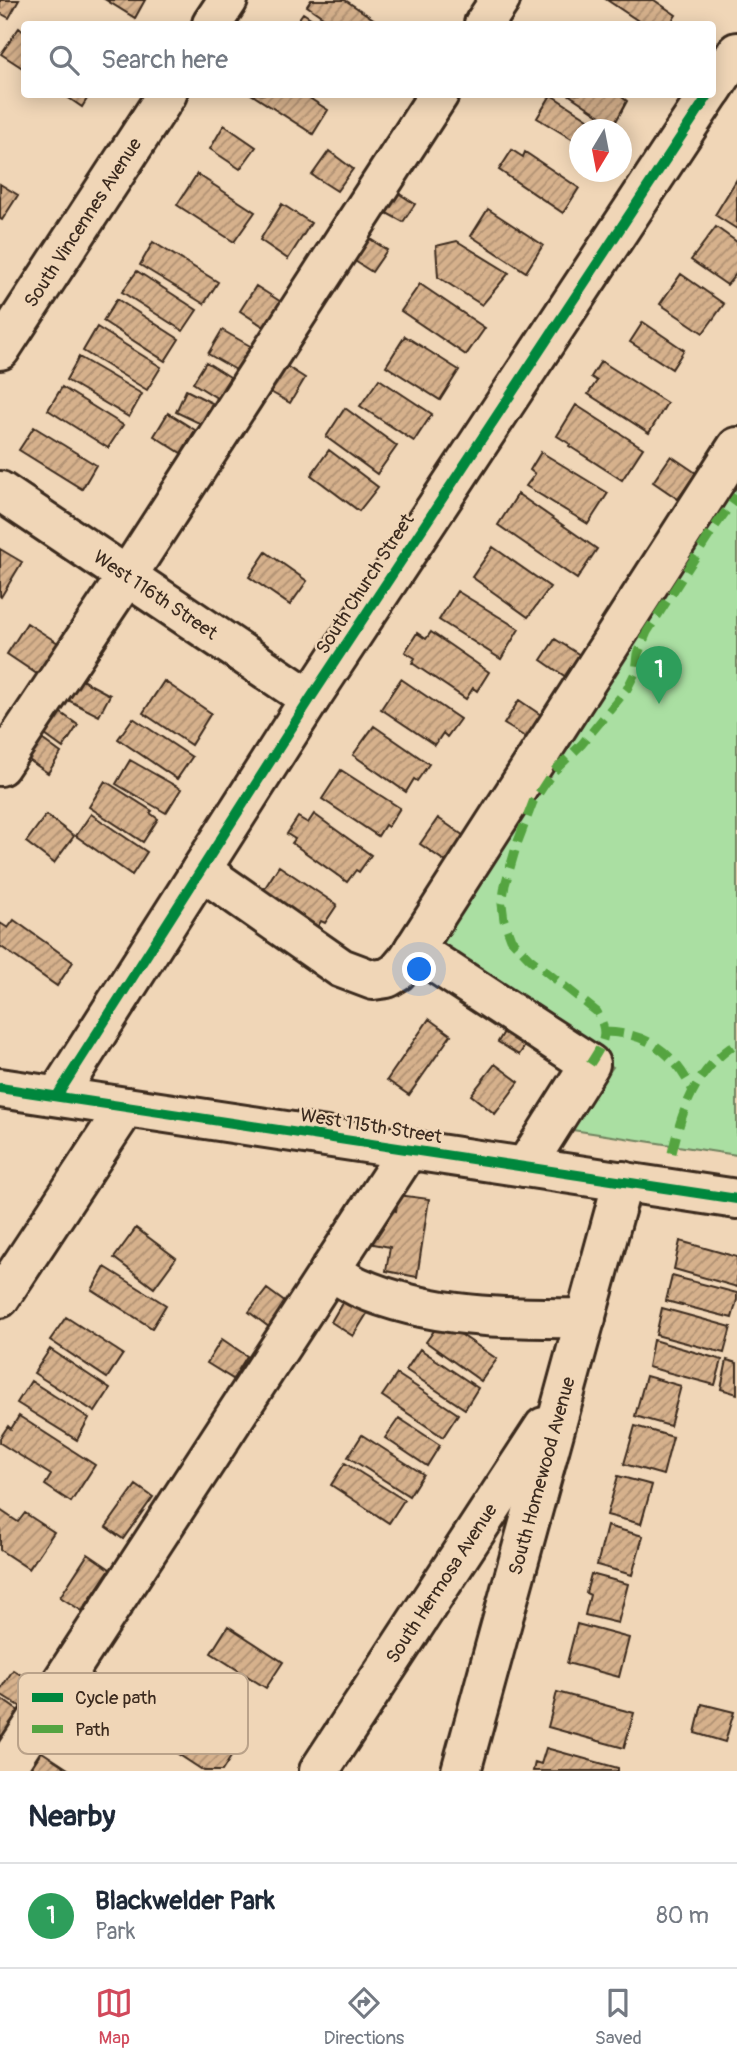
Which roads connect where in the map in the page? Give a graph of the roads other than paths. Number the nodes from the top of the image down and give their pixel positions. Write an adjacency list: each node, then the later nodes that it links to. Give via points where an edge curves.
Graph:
1 (229, 0): 3 (street)
2 (500, 0): 4 (street)
3 (214, 21)
4 (486, 21)
5 (737, 52): 6 (street)
6 (716, 84)
7 (164, 98): 10 (street, South Vincennes Avenue)
8 (436, 98): 13 (street)
9 (706, 98): 14 (street, South Church Street)
10 (0, 350)
11 (737, 447): 17 (street)
12 (0, 491): 13 (street, West 116th Street)
13 (127, 576): 14 (street, West 116th Street); 15 (street)
14 (310, 699): 16 (street, South Church Street)
15 (0, 766)
16 (201, 870): 17 (street, via 357,975 387,978); 19 (street, South Church Street)
17 (414, 949): 22 (street, via 590,1064)
18 (0, 1088): 19 (street, West 115th Street)
19 (57, 1096): 20 (street, West 115th Street)
20 (126, 1107): 21 (street, West 115th Street); 26 (street)
21 (409, 1149): 22 (street, West 115th Street); 25 (street)
22 (525, 1167): 23 (street, West 115th Street)
23 (623, 1181): 24 (street, West 115th Street); 27 (street, South Homewood Avenue)
24 (737, 1199)
25 (330, 1270): 27 (street, via 356,1286 431,1308 484,1317); 29 (street)
26 (0, 1298)
27 (586, 1318): 28 (street, South Homewood Avenue)
28 (564, 1395): 32 (street, South Hermosa Avenue); 33 (street, South Homewood Avenue)
29 (68, 1673)
30 (18, 1749): 31 (street)
31 (4, 1771)
32 (319, 1771)
33 (461, 1771)

